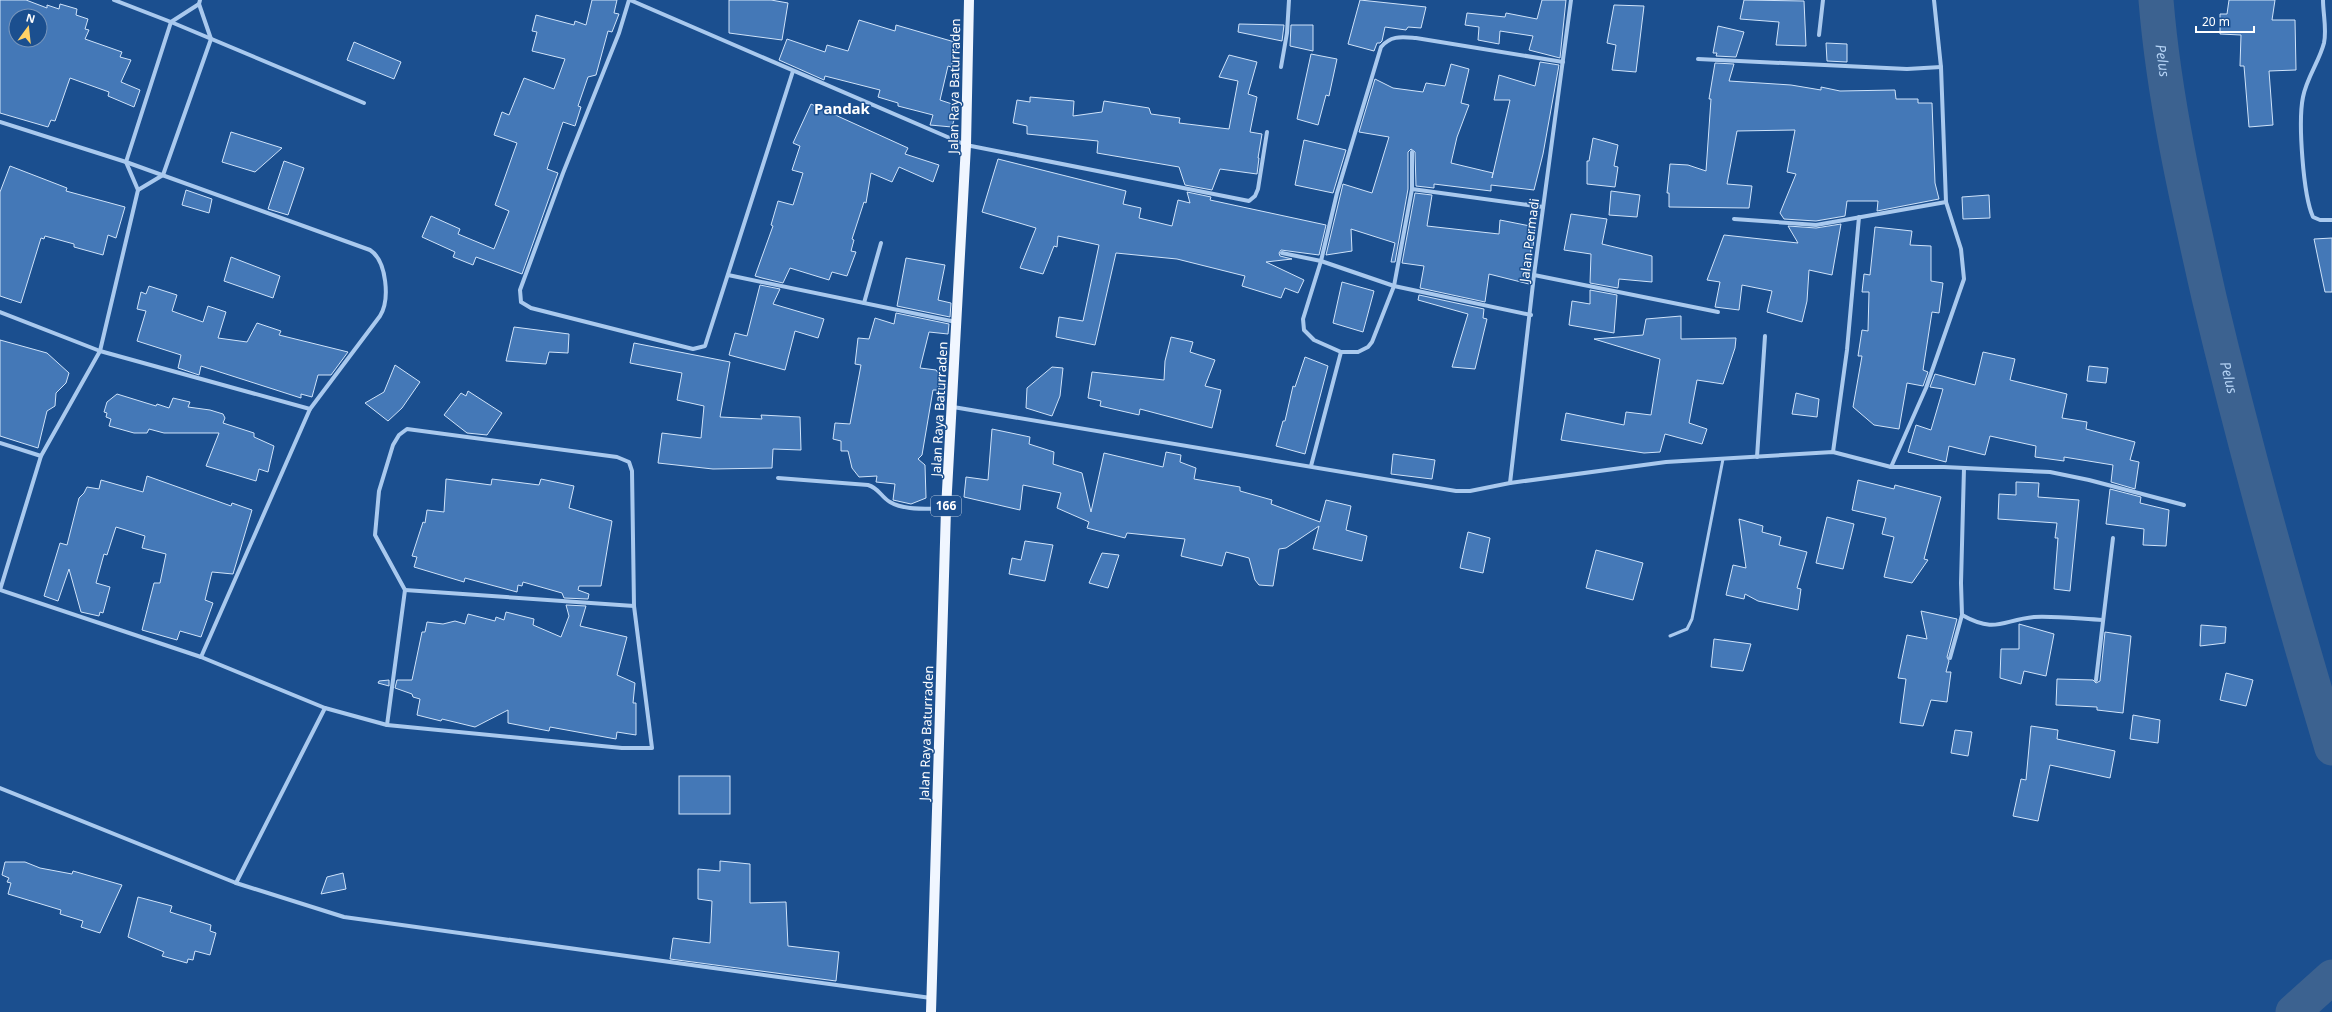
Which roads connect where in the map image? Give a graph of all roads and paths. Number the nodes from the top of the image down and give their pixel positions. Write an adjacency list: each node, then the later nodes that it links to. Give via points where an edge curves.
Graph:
1 (114, 0): 10 (street)
2 (630, 0): 17 (street); 35 (street, via 520,290 521,302 531,308 698,349 705,346)
3 (969, 0): 21 (main road, Jalan Raya Baturraden / 166)
4 (1289, 0): 15 (street)
5 (1571, 0): 14 (street, Jalan Permadi)
6 (1823, 0): 11 (street)
7 (1934, 0): 16 (street)
8 (2323, 0): 31 (street, via 2324,42 2307,81 2301,116 2309,208 2313,217)
9 (200, 2): 10 (street); 12 (street)
10 (171, 22): 12 (street); 23 (street)
11 (1818, 35)
12 (211, 39): 18 (street); 24 (street)
13 (1698, 59): 16 (street, via 1907,69)
14 (1563, 62): 28 (street, Jalan Permadi); 34 (street, via 1416,38 1396,37 1386,40 1370,76)
15 (1281, 67)
16 (1941, 67): 27 (street)
17 (793, 71): 21 (street); 35 (street)
18 (364, 103)
19 (0, 122): 23 (street)
20 (1267, 132): 21 (street, via 1258,189 1249,201)
21 (966, 145): 42 (main road, Jalan Raya Baturraden / 166)
22 (1412, 152): 25 (street)
23 (126, 162): 24 (street); 26 (street)
24 (163, 176): 26 (street); 47 (street, via 370,250 377,254 383,263 386,303 384,309)
25 (1412, 189): 28 (street); 37 (street)
26 (138, 190): 44 (street)
27 (1946, 202): 29 (street); 54 (street, via 1960,249 1964,279 1926,388)
28 (1543, 208): 36 (street, Jalan Permadi)
29 (1859, 217): 30 (street, via 1816,225); 49 (street, via 1847,350)
30 (1734, 220)
31 (2332, 220)
32 (881, 243): 38 (street)
33 (1282, 253): 34 (street)
34 (1321, 261): 37 (street); 45 (street, via 1303,319 1304,330 1314,340)
35 (728, 275): 38 (street)
36 (1534, 275): 40 (street); 41 (street, Jalan Permadi)
37 (1394, 286): 41 (street); 45 (street, via 1368,347 1358,352)
38 (864, 303): 42 (street)
39 (0, 312): 44 (street)
40 (1718, 312)
41 (1531, 316): 57 (street, Jalan Permadi)
42 (957, 322): 46 (main road, Jalan Raya Baturraden / 166)
43 (1765, 336): 51 (street)
44 (100, 351): 47 (street); 50 (street)
45 (1341, 352): 53 (street)
46 (952, 407): 53 (street); 59 (main road, Jalan Raya Baturraden / 166)
47 (310, 409): 67 (street)
48 (0, 443): 50 (street)
49 (1833, 452): 51 (street); 54 (street)
50 (41, 456): 61 (street)
51 (1757, 457): 52 (street)
52 (1723, 459): 57 (street, via 1666,462); 66 (lane, via 1692,619 1687,629)
53 (1311, 466): 57 (street, via 1456,491 1470,491)
54 (1891, 467): 55 (street)
55 (1964, 468): 58 (street, via 2050,472); 64 (street)
56 (778, 478): 59 (street, via 868,485 879,490 894,504 911,508)
57 (1510, 483)
58 (2184, 505)
59 (946, 509): 74 (main road, Jalan Raya Baturraden / 166)
60 (2113, 538): 65 (street)
61 (0, 590): 67 (street)
62 (404, 590): 63 (street); 63 (street, via 375,535 379,491 393,445 399,435 407,429 617,457 629,462 632,471); 71 (street)
63 (634, 606): 71 (street, via 652,748 622,748)
64 (1962, 615): 65 (street, via 1973,621 1991,625 2002,625 2033,617); 68 (street)
65 (2103, 620): 69 (street)
66 (1670, 636)
67 (201, 657): 70 (street)
68 (1950, 658)
69 (2096, 680)
70 (325, 708): 71 (street); 73 (street)
71 (387, 725)
72 (0, 788): 73 (street)
73 (236, 883): 74 (street, via 344,917)
74 (932, 998): 75 (main road, Jalan Raya Baturraden / 166)
75 (931, 1012)

